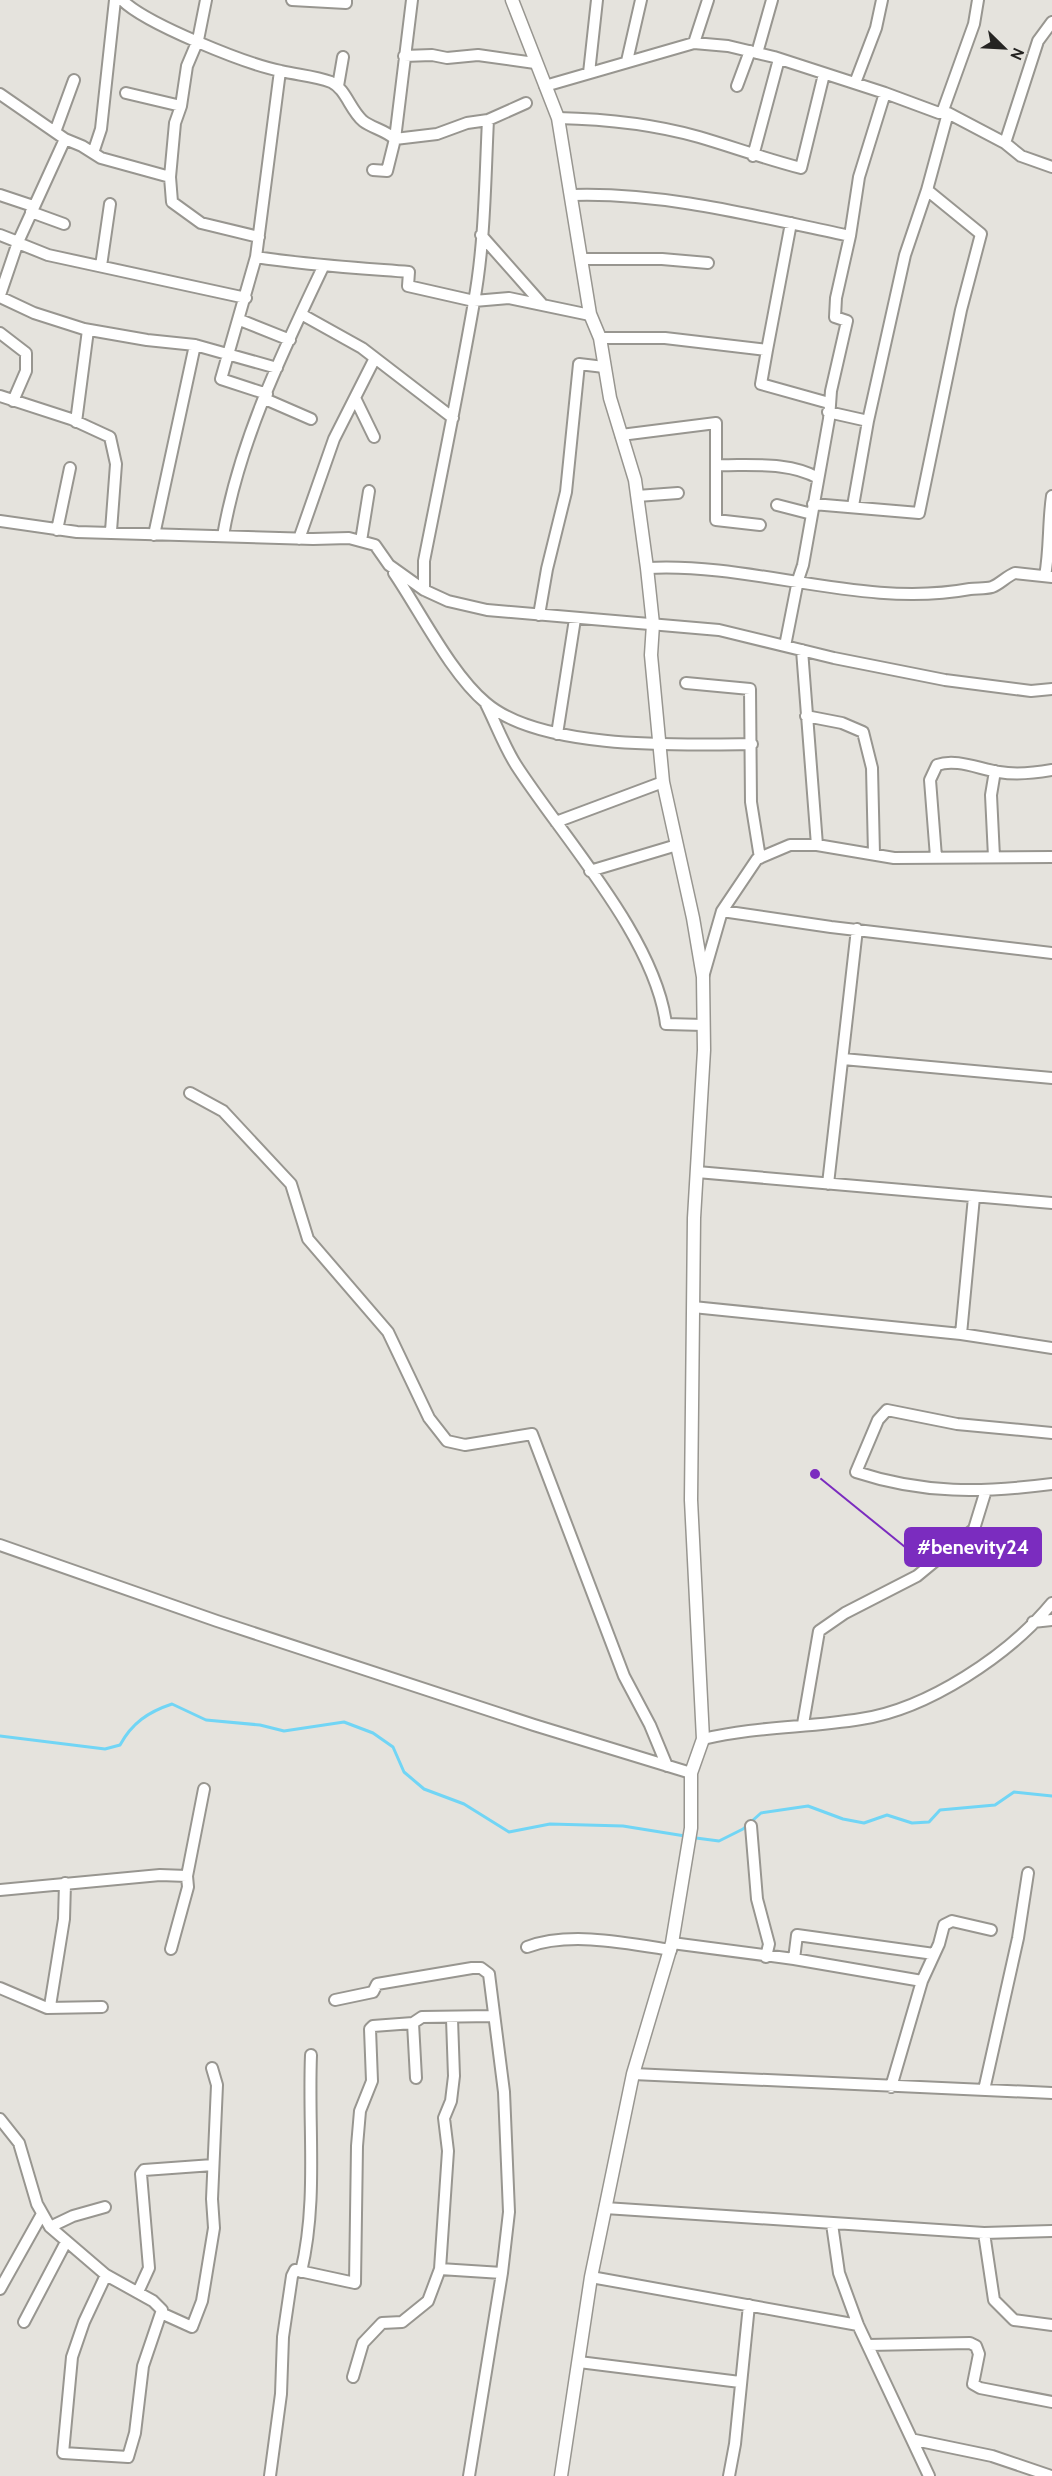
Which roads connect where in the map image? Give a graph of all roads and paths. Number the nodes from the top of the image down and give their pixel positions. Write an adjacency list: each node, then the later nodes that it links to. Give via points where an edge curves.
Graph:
1 (115, 0): 43 (street, via 100,129)
2 (122, 0): 15 (street, via 148,19)
3 (206, 0): 15 (street)
4 (292, 0): 5 (street)
5 (346, 0)
6 (412, 0): 18 (street)
7 (512, 0): 22 (street)
8 (597, 0): 24 (street)
9 (641, 0): 21 (street)
10 (708, 0): 16 (street)
11 (772, 0): 17 (street)
12 (882, 0): 27 (street)
13 (978, 0): 36 (street)
14 (1052, 22): 42 (street, via 1038,41)
15 (198, 40): 23 (street); 35 (street, via 187,66)
16 (694, 44): 17 (street); 21 (street)
17 (753, 52): 20 (street); 30 (street)
18 (404, 56): 22 (street, via 478,55); 41 (street)
19 (343, 57): 28 (street)
20 (779, 59): 25 (street); 44 (street)
21 (627, 61): 24 (street)
22 (535, 63): 29 (street)
23 (280, 71): 28 (street); 58 (street)
24 (589, 73): 29 (street)
25 (824, 74): 27 (street); 44 (street, via 801,168)
26 (74, 80): 39 (street)
27 (855, 83): 32 (street)
28 (338, 86): 41 (street, via 364,122)
29 (544, 86): 37 (street)
30 (737, 86)
31 (126, 93): 35 (street)
32 (885, 93): 36 (street); 57 (street, via 859,177)
33 (0, 94): 39 (street)
34 (526, 103): 38 (street)
35 (182, 106): 47 (street, via 175,123)
36 (945, 113): 42 (street); 48 (street)
37 (558, 118): 44 (street, via 606,119 698,136); 50 (street)
38 (488, 120): 41 (street, via 437,134); 56 (street)
39 (55, 132): 40 (street)
40 (64, 139): 43 (street); 52 (street)
41 (395, 139): 46 (street, via 387,171)
42 (1005, 143): 45 (street, via 1021,156)
43 (93, 153): 47 (street)
44 (753, 156)
45 (1052, 167)
46 (373, 170)
47 (170, 177): 58 (street, via 172,202 201,223)
48 (928, 187): 89 (street, via 905,255); 101 (street, via 981,234 958,321 919,513)
49 (0, 195): 52 (street)
50 (572, 195): 54 (street, via 649,197); 61 (street)
51 (110, 204): 63 (street)
52 (32, 209): 53 (street); 59 (street)
53 (64, 224)
54 (791, 224): 57 (street); 77 (street)
55 (0, 235): 59 (street)
56 (481, 235): 67 (street); 68 (street)
57 (850, 236): 86 (street, via 835,317 847,321)
58 (259, 237): 60 (street)
59 (18, 242): 63 (street, via 48,255); 65 (street)
60 (256, 257): 64 (street); 66 (street)
61 (581, 259): 62 (street); 70 (street)
62 (708, 263)
63 (101, 266): 66 (street)
64 (323, 267): 67 (street, via 409,272 408,286); 69 (street)
65 (0, 296): 72 (street, via 34,313)
66 (246, 298): 71 (street)
67 (474, 301): 68 (street, via 509,298); 87 (street)
68 (542, 304): 70 (street)
69 (301, 314): 75 (street); 79 (street)
70 (590, 315): 74 (street)
71 (240, 320): 75 (street); 78 (street)
72 (88, 330): 76 (street); 90 (street)
73 (0, 333): 85 (street, via 26,353 26,370)
74 (600, 338): 77 (street, via 665,338); 80 (street)
75 (291, 340): 81 (street)
76 (195, 345): 78 (street); 107 (street)
77 (767, 350): 86 (street, via 761,384)
78 (230, 353): 81 (street); 83 (street, via 221,379)
79 (375, 358): 84 (street); 87 (street)
80 (604, 367): 91 (street); 116 (street, via 579,364 566,492)
81 (276, 368): 83 (street)
82 (0, 396): 85 (street)
83 (266, 397): 88 (street); 108 (street, via 236,472)
84 (355, 398): 92 (street); 109 (street, via 334,439)
85 (13, 400): 90 (street)
86 (828, 408): 89 (street); 95 (street)
87 (453, 418): 115 (street, via 424,561)
88 (311, 419)
89 (868, 421): 101 (street)
90 (76, 422): 106 (street, via 110,437 116,464)
91 (621, 435): 93 (street, via 716,423); 98 (street)
92 (374, 437)
93 (716, 465): 95 (street, via 777,466); 104 (street, via 716,520)
94 (70, 468): 105 (street)
95 (818, 478): 102 (street)
96 (369, 491): 110 (street)
97 (678, 493): 98 (street)
98 (637, 496): 112 (street)
99 (1052, 498): 113 (street)
100 (777, 505): 102 (street)
101 (853, 506): 102 (street)
102 (812, 509): 114 (street)
103 (0, 521): 105 (street)
104 (760, 525)
105 (57, 530): 106 (street)
106 (111, 531): 107 (street)
107 (154, 535): 108 (street)
108 (223, 536): 109 (street)
109 (299, 539): 110 (street)
110 (361, 541): 111 (street, via 375,545)
111 (389, 565): 115 (street); 123 (street, via 441,647)
112 (647, 568): 114 (street, via 703,569); 118 (street)
113 (1049, 577): 114 (street, via 1015,573 993,587 920,593)
114 (798, 580): 119 (street)
115 (424, 590): 116 (street, via 448,601 487,610)
116 (539, 615): 117 (street)
117 (575, 619): 118 (street); 125 (street)
118 (653, 624): 119 (street, via 719,630); 127 (street, via 651,655)
119 (785, 646): 120 (street)
120 (802, 650): 122 (street, via 945,681 1030,691); 124 (street)
121 (686, 683): 126 (street, via 750,689)
122 (1052, 689)
123 (486, 704): 125 (street, via 527,726); 131 (street, via 515,764)
124 (806, 716): 133 (street); 134 (street, via 842,723 862,732 872,768)
125 (557, 734): 127 (street)
126 (752, 744): 127 (street); 138 (street, via 751,802)
127 (658, 745): 130 (street)
128 (1052, 770): 129 (street)
129 (995, 771): 135 (street, via 945,762 933,769 930,780); 136 (street, via 991,795)
130 (663, 782): 131 (street); 132 (street)
131 (556, 822): 139 (street)
132 (677, 845): 139 (street); 143 (street)
133 (817, 845): 134 (street); 138 (street, via 790,844)
134 (874, 854): 135 (street, via 894,858)
135 (936, 857): 136 (street)
136 (994, 857): 137 (street)
137 (1052, 857)
138 (760, 858): 140 (street)
139 (590, 871): 144 (street, via 642,953 666,1024)
140 (722, 911): 141 (street); 143 (street)
141 (857, 929): 142 (street); 145 (street)
142 (1052, 953)
143 (703, 977): 144 (street)
144 (704, 1025): 148 (street)
145 (843, 1059): 146 (street); 149 (street)
146 (1052, 1078)
147 (190, 1093): 164 (street, via 224,1111 291,1184 308,1239 388,1332 429,1418 447,1441 465,1445 532,1434 624,1676)
148 (697, 1172): 149 (street); 152 (street)
149 (828, 1184): 150 (street)
150 (974, 1197): 151 (street); 153 (street)
151 (1052, 1203)
152 (693, 1307): 153 (street); 163 (street, via 692,1549)
153 (961, 1334): 154 (street)
154 (1052, 1348)
155 (1052, 1433): 157 (street, via 957,1424 887,1410 878,1420 856,1472 933,1490)
156 (1052, 1484): 157 (street)
157 (986, 1490): 162 (street, via 974,1529 916,1576 819,1631)
158 (0, 1545): 164 (street, via 229,1625)
159 (1052, 1603): 161 (street)
160 (1052, 1620): 161 (street)
161 (1032, 1622): 162 (street, via 1004,1649 911,1706 861,1719)
162 (803, 1724): 163 (street, via 741,1730)
163 (703, 1739): 165 (street)
164 (667, 1766): 165 (street)
165 (691, 1773): 174 (street, via 691,1827)
166 (204, 1789): 169 (street)
167 (751, 1826): 177 (street, via 757,1899 769,1944)
168 (1028, 1873): 192 (street, via 1018,1938)
169 (187, 1876): 170 (street); 175 (street, via 188,1887)
170 (65, 1883): 171 (street); 182 (street, via 64,1919)
171 (0, 1890)
172 (991, 1930): 176 (street, via 946,1923)
173 (527, 1947): 174 (street, via 605,1939)
174 (671, 1947): 177 (street); 189 (street)
175 (171, 1949)
176 (934, 1954): 178 (street, via 797,1935); 179 (street)
177 (766, 1957): 178 (street)
178 (794, 1959): 179 (street)
179 (922, 1981): 191 (street)
180 (0, 1988): 182 (street)
181 (335, 2000): 184 (street, via 373,1992 377,1984 481,1968 489,1974)
182 (50, 2006): 183 (street)
183 (102, 2007)
184 (494, 2016): 185 (street); 206 (street, via 504,2092 508,2212)
185 (452, 2019): 186 (street, via 422,2017); 204 (street, via 454,2076 444,2118 448,2151)
186 (413, 2023): 190 (street); 205 (street, via 373,2026 370,2030 372,2081 360,2111 357,2146 355,2283)
187 (311, 2055): 205 (street, via 312,2174)
188 (212, 2068): 195 (street, via 217,2085)
189 (633, 2074): 191 (street); 197 (street)
190 (416, 2078)
191 (891, 2087): 192 (street)
192 (984, 2090): 193 (street)
193 (1052, 2093)
194 (0, 2119): 198 (street, via 19,2143)
195 (213, 2165): 210 (street, via 143,2172 149,2268); 212 (street, via 214,2228 198,2316 189,2328)
196 (105, 2207): 200 (street)
197 (605, 2208): 199 (street); 208 (street)
198 (42, 2214): 200 (street); 209 (street)
199 (832, 2224): 202 (street); 214 (street, via 839,2273)
200 (50, 2227): 203 (street)
201 (1052, 2231): 202 (street)
202 (984, 2233): 215 (street, via 994,2300 1014,2320)
203 (66, 2242): 207 (street); 213 (street)
204 (440, 2269): 206 (street); 218 (street, via 428,2301 402,2322 382,2323 363,2343)
205 (300, 2272): 222 (street, via 295,2270 292,2276 283,2337 281,2394)
206 (502, 2273): 223 (street)
207 (106, 2275): 210 (street); 212 (street, via 72,2357 63,2453 129,2457 142,2366)
208 (591, 2277): 211 (street); 217 (street)
209 (0, 2289)
210 (138, 2292): 212 (street, via 159,2305)
211 (749, 2305): 214 (street); 219 (street)
212 (161, 2313)
213 (24, 2322)
214 (858, 2325): 216 (street)
215 (1052, 2325)
216 (868, 2345): 220 (street, via 970,2343 979,2354 973,2384); 221 (street)
217 (579, 2362): 219 (street); 224 (street)
218 (353, 2377)
219 (740, 2382): 225 (street)
220 (1052, 2402)
221 (915, 2440): 226 (street); 227 (street, via 992,2456)
222 (270, 2476)
223 (469, 2476)
224 (561, 2476)
225 (729, 2476)
226 (929, 2476)
227 (1051, 2476)

